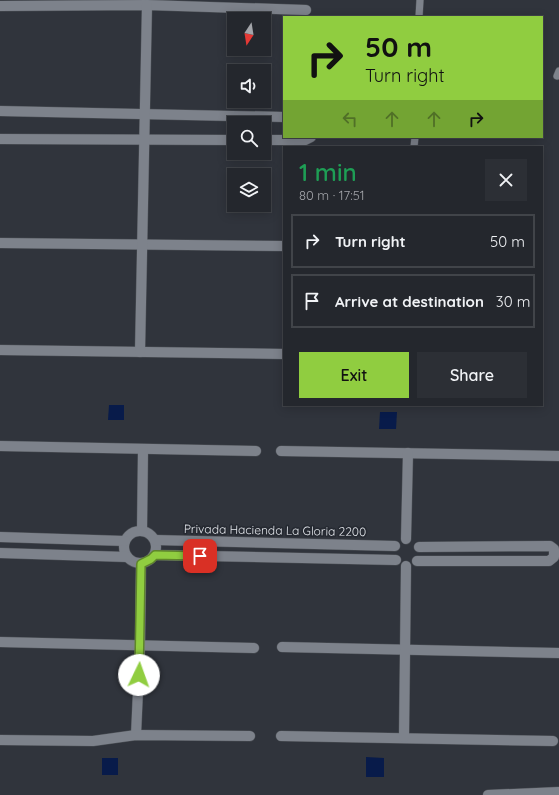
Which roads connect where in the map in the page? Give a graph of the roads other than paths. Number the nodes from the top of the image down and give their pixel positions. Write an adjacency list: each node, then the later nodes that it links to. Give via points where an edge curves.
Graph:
1 (420, 0): 5 (lane)
2 (147, 5): 3 (street); 4 (street); 7 (street)
3 (0, 6)
4 (306, 10)
5 (419, 16)
6 (0, 111): 7 (street)
7 (145, 114): 8 (street); 11 (street)
8 (283, 117)
9 (309, 138): 13 (street)
10 (0, 139): 11 (street)
11 (144, 139): 12 (street); 15 (street)
12 (227, 140)
13 (271, 140)
14 (0, 243): 15 (street)
15 (142, 246): 16 (street); 18 (street)
16 (283, 246)
17 (0, 350): 18 (street)
18 (140, 352): 19 (street)
19 (283, 354)
20 (0, 446): 21 (street)
21 (143, 450): 22 (street); 26 (street)
22 (256, 451)
23 (281, 451): 24 (street)
24 (408, 453): 25 (street); 28 (street)
25 (559, 456)
26 (142, 531): 29 (street); 30 (street, via 131,533)
27 (0, 537): 30 (street)
28 (406, 539): 31 (street); 32 (street, via 414,541)
29 (155, 540): 31 (street, Privada Hacienda La Gloria 2200); 34 (street)
30 (125, 541): 35 (street, via 123,547)
31 (395, 546): 36 (street, via 393,550)
32 (419, 547): 37 (street); 37 (street, via 550,546 554,550 554,557 549,561)
33 (0, 553): 35 (street)
34 (155, 555): 36 (street); 38 (street)
35 (127, 557): 38 (street)
36 (396, 560): 39 (street)
37 (417, 561): 39 (street)
38 (141, 564): 41 (street)
39 (406, 566): 44 (street)
40 (0, 642): 41 (street)
41 (140, 646): 43 (street); 46 (street)
42 (282, 647): 44 (street)
43 (254, 648)
44 (406, 650): 45 (street); 49 (street)
45 (559, 652)
46 (136, 735): 47 (street); 50 (street, via 94,741)
47 (250, 736)
48 (281, 736): 49 (street)
49 (404, 737): 51 (street)
50 (0, 740)
51 (553, 740)
52 (559, 792): 53 (street)
53 (488, 795)

